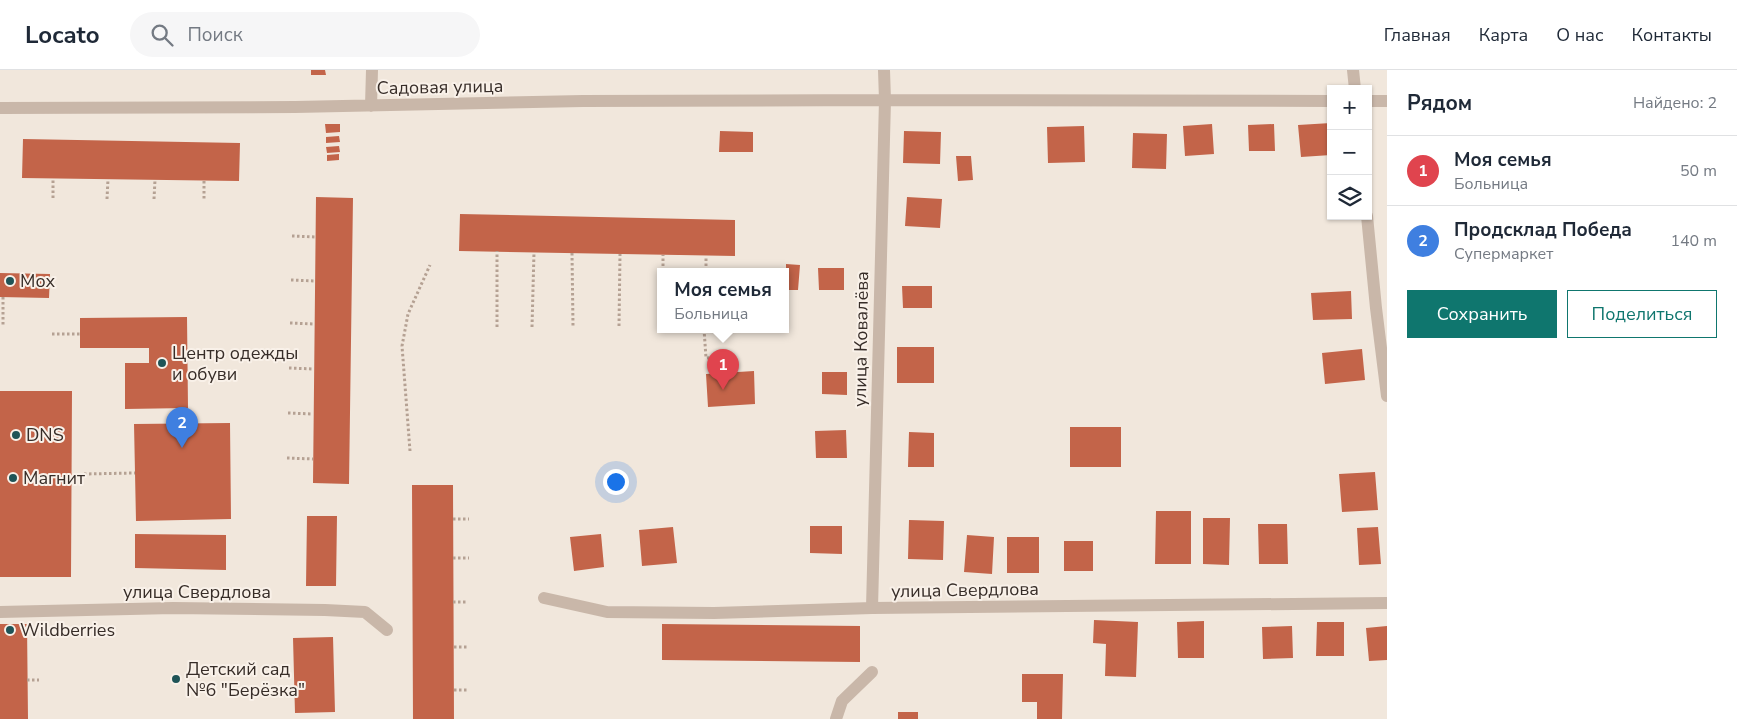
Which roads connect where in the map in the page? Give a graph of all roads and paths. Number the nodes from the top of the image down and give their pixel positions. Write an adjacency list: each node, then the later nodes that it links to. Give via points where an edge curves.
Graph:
1 (372, 70): 9 (street)
2 (884, 70): 5 (street, улица Ковалёва)
3 (1353, 70): 4 (street)
4 (1355, 85)
5 (885, 100): 7 (street, Садовая улица); 9 (street, Садовая улица); 64 (street, улица Ковалёва)
6 (1387, 100): 8 (street)
7 (1327, 101)
8 (1372, 101)
9 (371, 106): 10 (street, Садовая улица)
10 (0, 108)
11 (54, 178): 15 (path)
12 (108, 179): 16 (path)
13 (155, 180): 17 (path)
14 (204, 181): 18 (path)
15 (53, 198)
16 (107, 199)
17 (154, 199)
18 (204, 199)
19 (1367, 220): 48 (street)
20 (292, 236): 21 (path)
21 (316, 237)
22 (497, 251): 40 (path)
23 (534, 252): 41 (path)
24 (572, 253): 38 (path)
25 (620, 254): 39 (path)
26 (663, 255): 29 (path)
27 (706, 256): 30 (path)
28 (430, 265): 51 (path, via 408,314 402,346)
29 (662, 268)
30 (706, 268)
31 (292, 280): 32 (path)
32 (315, 281)
33 (3, 297): 34 (path)
34 (1, 304): 37 (path)
35 (290, 323): 36 (path)
36 (314, 324)
37 (3, 325)
38 (573, 326)
39 (618, 326)
40 (497, 327)
41 (532, 327)
42 (704, 333): 47 (path, via 706,358 716,357)
43 (52, 334): 44 (path)
44 (80, 334)
45 (289, 368): 46 (path)
46 (314, 369)
47 (716, 373)
48 (1387, 396)
49 (288, 413): 50 (path)
50 (314, 414)
51 (410, 451)
52 (287, 458): 53 (path)
53 (313, 458)
54 (135, 473): 55 (path)
55 (84, 474)
56 (453, 519): 57 (path)
57 (469, 519)
58 (453, 558): 59 (path)
59 (469, 558)
60 (544, 598): 64 (street, улица Свердлова, via 607,612 714,613)
61 (453, 602): 62 (path)
62 (468, 602)
63 (1387, 603): 64 (street, улица Свердлова)
64 (872, 608)
65 (0, 612): 66 (street, улица Свердлова, via 173,608 325,610 366,612)
66 (387, 630)
67 (454, 647): 68 (path)
68 (468, 647)
69 (872, 672): 74 (street, via 842,701)
70 (27, 680): 71 (path)
71 (39, 680)
72 (454, 690): 73 (path)
73 (468, 690)
74 (836, 719)

